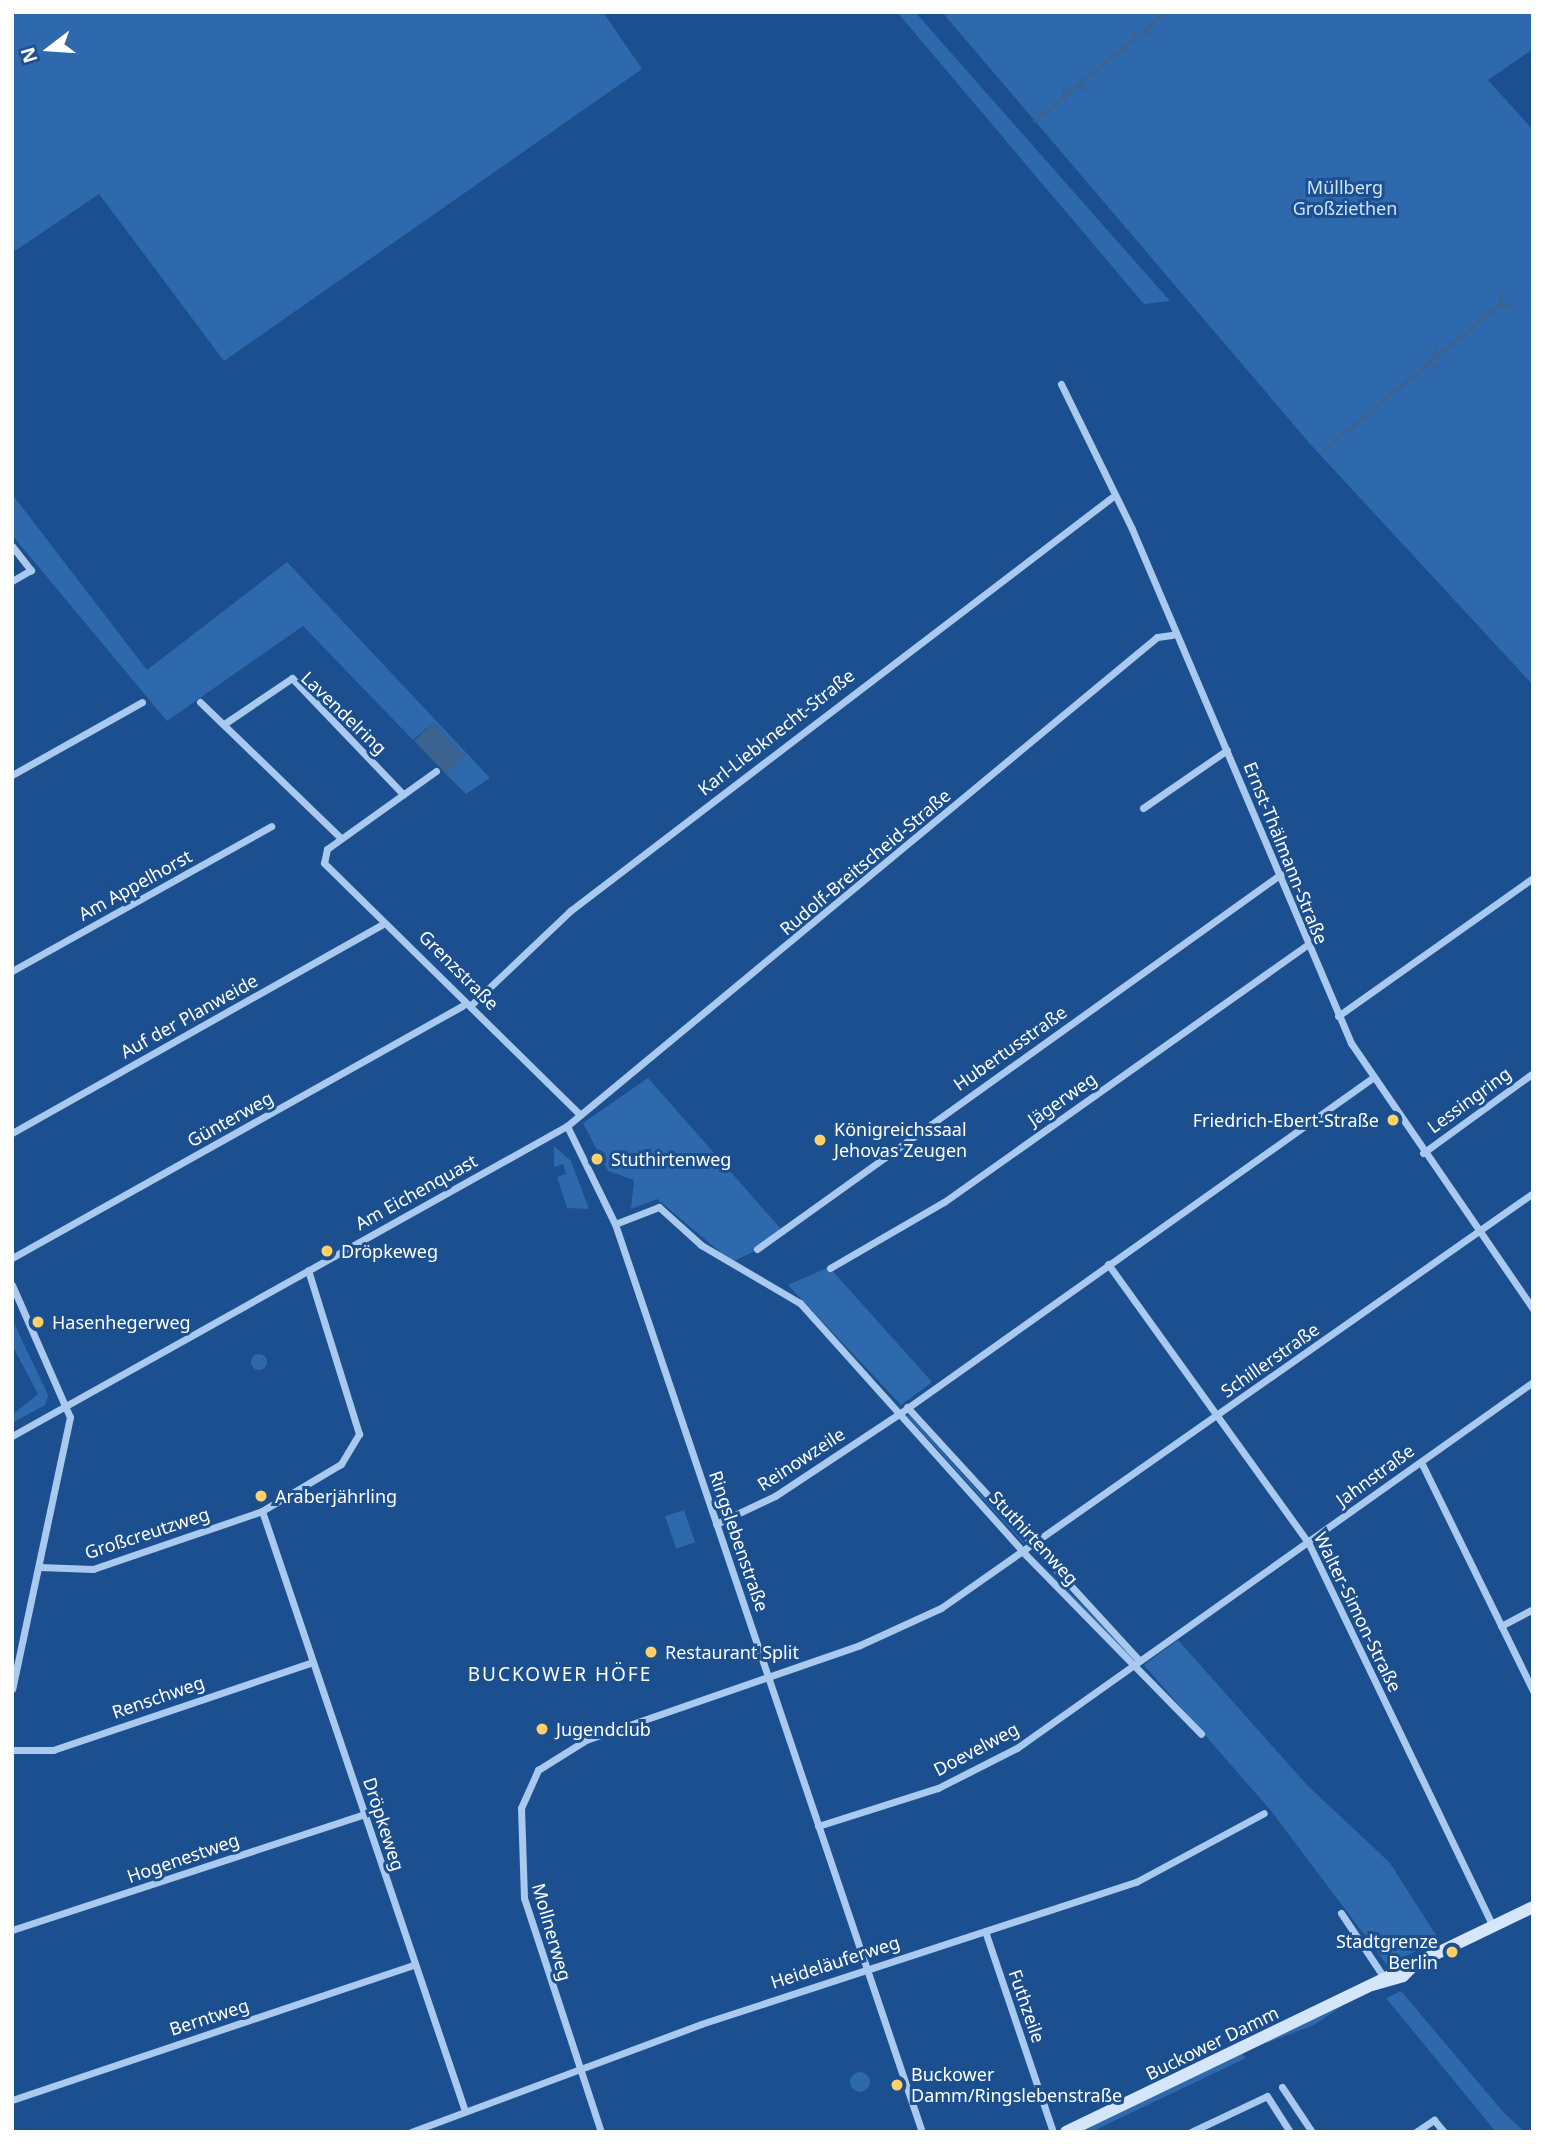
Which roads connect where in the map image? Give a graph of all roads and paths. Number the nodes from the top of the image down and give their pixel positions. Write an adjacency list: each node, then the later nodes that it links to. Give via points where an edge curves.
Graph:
1 (1060, 384): 2 (street, Ernst-Thälmann-Straße)
2 (1111, 498): 5 (street, Ernst-Thälmann-Straße, via 1132,529); 21 (street, Karl-Liebknecht-Straße, via 570,911)
3 (12, 546): 4 (street, via 31,569)
4 (12, 581)
5 (1172, 635): 9 (street, Ernst-Thälmann-Straße); 26 (street, Rudolf-Breitscheid-Straße, via 1157,637)
6 (142, 702): 11 (street)
7 (201, 702): 8 (street)
8 (224, 724): 12 (street, Lavendelring, via 292,678); 15 (street)
9 (1227, 750): 13 (street); 16 (street, Ernst-Thälmann-Straße)
10 (436, 771): 12 (street)
11 (12, 775)
12 (403, 794): 15 (street)
13 (1143, 808)
14 (271, 826): 20 (street, Am Appelhorst)
15 (341, 838): 21 (street, Grenzstraße, via 327,849 327,867)
16 (1282, 874): 19 (street, Ernst-Thälmann-Straße); 33 (street, Hubertusstraße)
17 (1533, 878): 23 (street)
18 (381, 925): 28 (street, Auf der Planweide)
19 (1306, 946): 23 (street, Ernst-Thälmann-Straße); 36 (street, Jägerweg, via 944,1202)
20 (12, 971)
21 (471, 1005): 26 (street, Grenzstraße)
22 (463, 1006): 34 (street, Günterweg)
23 (1338, 1016): 25 (street, Ernst-Thälmann-Straße)
24 (1533, 1073): 29 (street, Lessingring)
25 (1371, 1079): 29 (street, Ernst-Thälmann-Straße); 35 (street)
26 (577, 1116): 27 (street, Am Eichenquast)
27 (566, 1126): 31 (street, Ringslebenstraße); 37 (street, Am Eichenquast)
28 (12, 1133)
29 (1423, 1153): 32 (street, Ernst-Thälmann-Straße)
30 (1533, 1193): 32 (street, Schillerstraße)
31 (615, 1224): 43 (street, Stuthirtenweg, via 649,1207 669,1213 701,1245 800,1303); 48 (street, Ringslebenstraße)
32 (1479, 1231): 39 (street, Ernst-Thälmann-Straße); 44 (street, Schillerstraße)
33 (757, 1249)
34 (12, 1258)
35 (1108, 1264): 42 (street); 44 (street, Walter-Simon-Straße)
36 (830, 1268)
37 (308, 1270): 41 (street, Am Eichenquast); 47 (street, via 359,1434 341,1464)
38 (12, 1285): 41 (street)
39 (1533, 1309)
40 (1533, 1382): 46 (street, Jahnstraße)
41 (69, 1404): 45 (street, Am Eichenquast); 52 (street)
42 (907, 1407): 43 (street); 50 (street)
43 (899, 1414): 48 (street, Reinowzeile, via 775,1496); 51 (street, Stuthirtenweg)
44 (1218, 1416): 49 (street, Walter-Simon-Straße); 50 (street, Schillerstraße)
45 (12, 1436)
46 (1421, 1462): 49 (street, Jahnstraße); 54 (street)
47 (262, 1511): 52 (street, Großcreutzweg, via 93,1569); 55 (street, Dröpkeweg)
48 (716, 1524): 57 (street, Ringslebenstraße)
49 (1308, 1542): 56 (street, Jahnstraße); 67 (street, Walter-Simon-Straße)
50 (1032, 1547): 51 (street, Schillerstraße); 56 (street)
51 (1024, 1553): 56 (street, Stuthirtenweg); 57 (street, Mollnerweg, via 906,1626)
52 (39, 1567): 58 (street)
53 (1533, 1609): 54 (street)
54 (1501, 1626): 59 (street)
55 (313, 1662): 61 (street, Renschweg, via 52,1750); 63 (street, Dröpkeweg)
56 (1136, 1663): 60 (street, Stuthirtenweg); 64 (street, Doevelweg, via 971,1774)
57 (768, 1677): 64 (street, Ringslebenstraße); 73 (street, Mollnerweg, via 574,1745 546,1763 528,1785 519,1834 524,1898)
58 (12, 1689)
59 (1533, 1691)
60 (1201, 1734)
61 (12, 1750)
62 (1264, 1813): 69 (street, Heideläuferweg, via 1136,1882)
63 (364, 1814): 68 (street, Hogenestweg); 70 (street, Dröpkeweg)
64 (818, 1826): 71 (street, Ringslebenstraße)
65 (1533, 1907): 67 (main road, Buckower Damm)
66 (1341, 1913): 72 (street)
67 (1493, 1927): 72 (main road, Buckower Damm)
68 (12, 1930)
69 (985, 1931): 71 (street, Heideläuferweg); 80 (street, Futhzeile)
70 (415, 1964): 75 (street, Berntweg); 76 (street, Dröpkeweg)
71 (866, 1968): 73 (street, Heideläuferweg); 79 (street, Ringslebenstraße)
72 (1386, 1979): 81 (main road, Buckower Damm)
73 (579, 2069): 76 (street, Heideläuferweg); 78 (street, Mollnerweg)
74 (1282, 2087): 84 (street)
75 (12, 2100)
76 (465, 2111): 77 (street, Heideläuferweg)
77 (411, 2132)
78 (601, 2132)
79 (922, 2132)
80 (1053, 2132)
81 (1066, 2132)
82 (1191, 2132): 83 (street, via 1267,2096)
83 (1290, 2132)
84 (1312, 2132)
85 (1416, 2132): 86 (street, via 1434,2120)
86 (1444, 2132)

